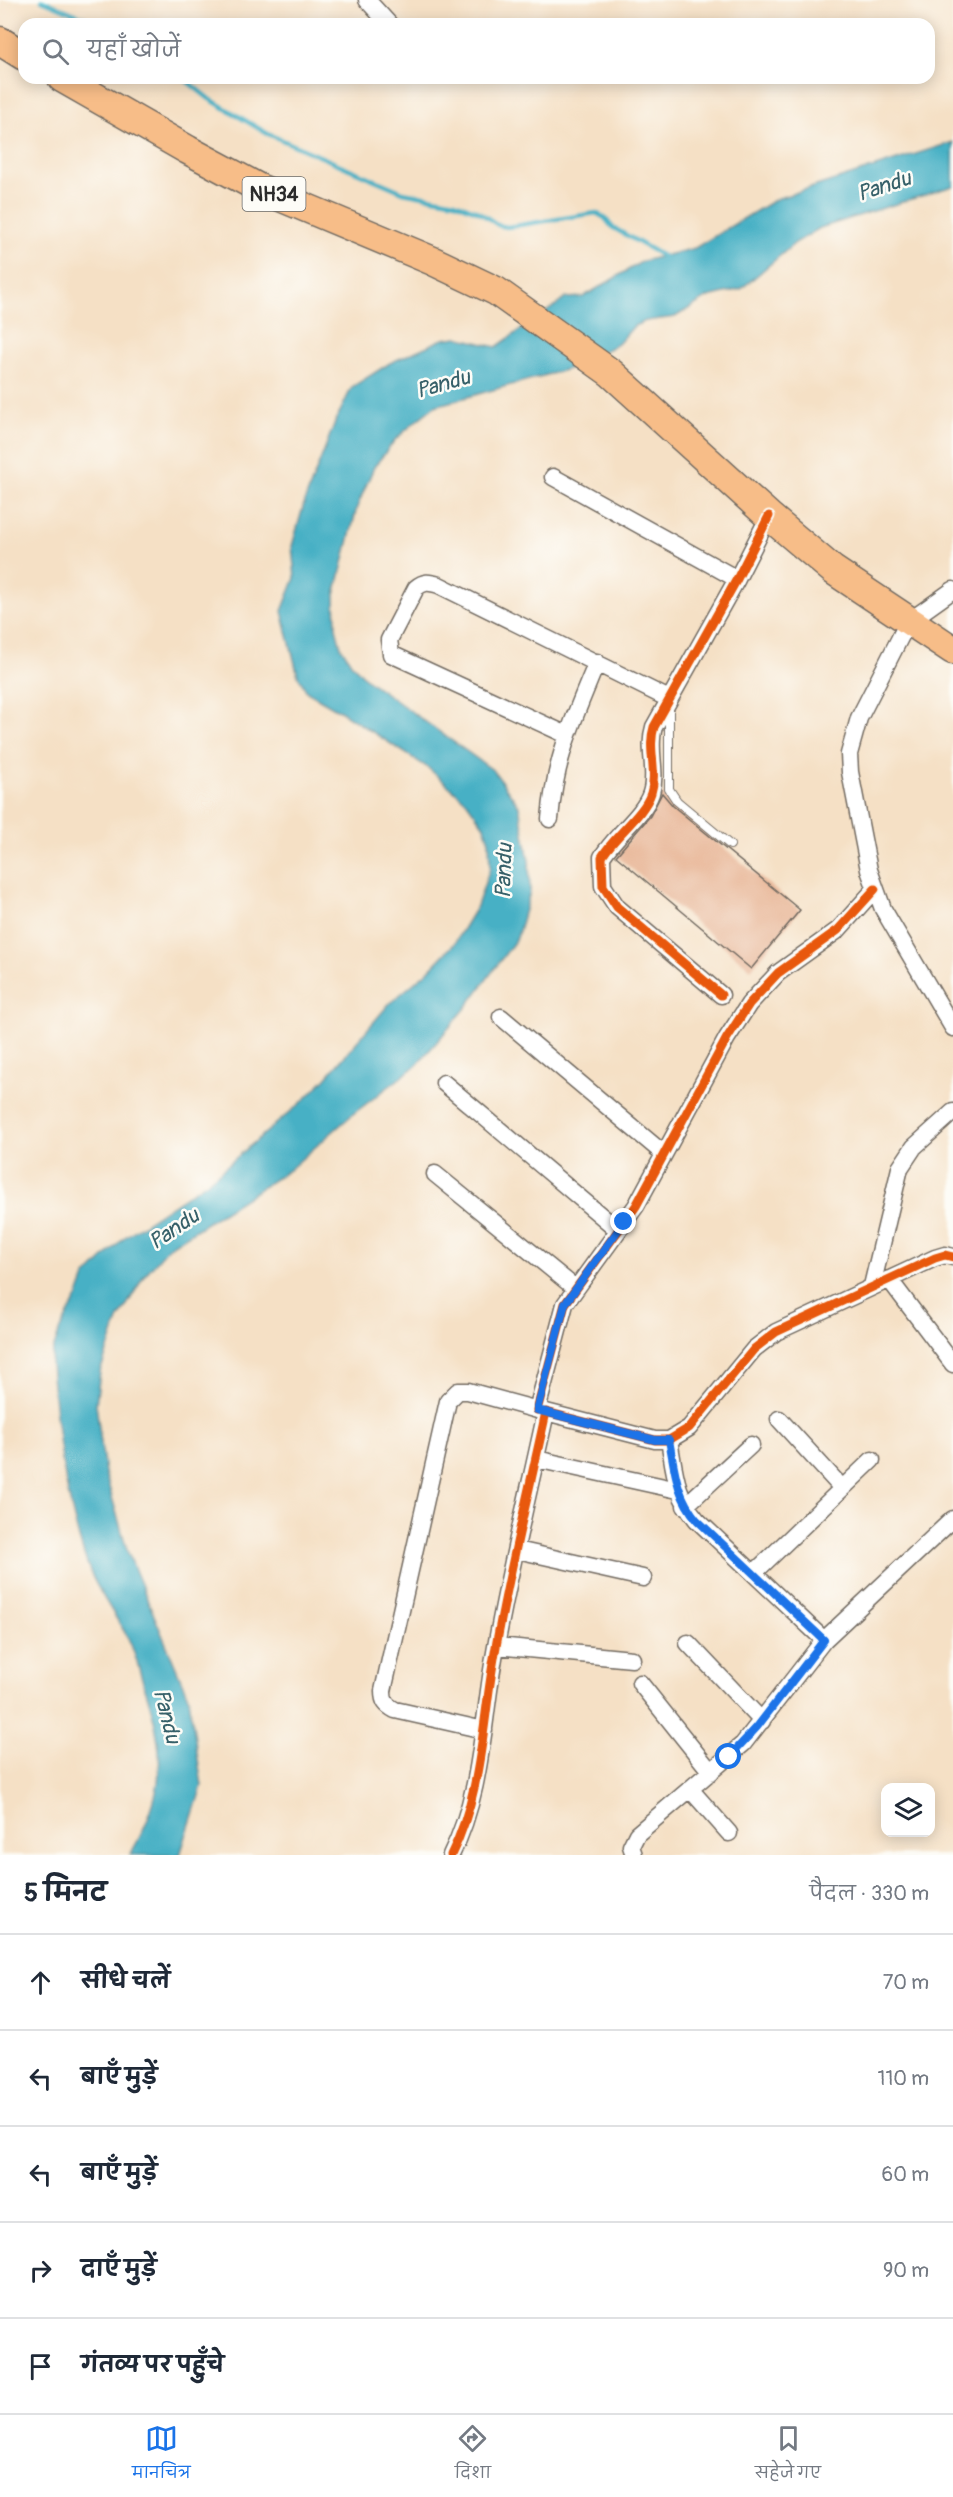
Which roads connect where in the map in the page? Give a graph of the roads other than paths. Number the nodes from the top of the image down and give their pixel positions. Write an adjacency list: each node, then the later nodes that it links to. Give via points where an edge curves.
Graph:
1 (367, 0): 2 (street)
2 (384, 18)
3 (72, 84): 5 (highway, NH34, via 259,188 496,291 611,373)
4 (553, 477): 6 (street)
5 (769, 516): 6 (street); 8 (highway, NH34, via 833,570)
6 (737, 579): 11 (street)
7 (953, 590): 8 (street)
8 (908, 622): 9 (highway, NH34); 15 (street, via 859,718 849,754)
9 (953, 650)
10 (597, 662): 11 (street); 12 (street); 12 (street, via 429,582 416,588 388,640 391,654 397,658)
11 (669, 699): 14 (lane, via 669,789 676,801); 16 (street, via 651,736 650,796 602,857 603,886 617,907)
12 (567, 735): 13 (street, via 553,785)
13 (550, 819)
14 (730, 845)
15 (875, 890): 18 (street); 21 (street, via 838,930 778,973 749,1004)
16 (721, 995)
17 (501, 1017): 21 (street)
18 (953, 1028)
19 (444, 1083): 23 (street)
20 (953, 1112): 26 (street, via 914,1147 900,1168)
21 (664, 1155): 23 (street)
22 (435, 1174): 27 (street)
23 (618, 1230): 27 (street)
24 (953, 1257): 25 (street, via 935,1258)
25 (889, 1279): 26 (street); 28 (street)
26 (872, 1286): 31 (street, via 788,1324 764,1340 689,1428)
27 (575, 1288): 29 (street, via 560,1317)
28 (953, 1364)
29 (542, 1411): 31 (street, via 655,1440); 33 (street); 48 (street, via 468,1391 458,1391 448,1401 383,1691 383,1700 395,1710)
30 (779, 1419): 35 (street)
31 (669, 1440): 36 (street)
32 (751, 1445): 37 (street)
33 (536, 1459): 36 (street); 39 (street)
34 (872, 1460): 35 (street)
35 (842, 1488): 40 (street)
36 (678, 1490): 37 (street)
37 (685, 1506): 40 (street)
38 (953, 1519): 42 (street)
39 (517, 1550): 41 (street); 44 (street)
40 (754, 1573): 42 (street)
41 (643, 1578)
42 (824, 1640): 47 (street)
43 (688, 1643): 47 (street)
44 (497, 1646): 45 (street); 48 (street)
45 (632, 1659)
46 (640, 1683): 49 (street)
47 (762, 1720): 49 (street, via 743,1744)
48 (484, 1730): 52 (street, via 475,1790)
49 (711, 1772): 50 (street)
50 (690, 1789): 51 (street); 53 (street, via 637,1834 631,1846)
51 (729, 1833)
52 (451, 1855)
53 (634, 1855)

